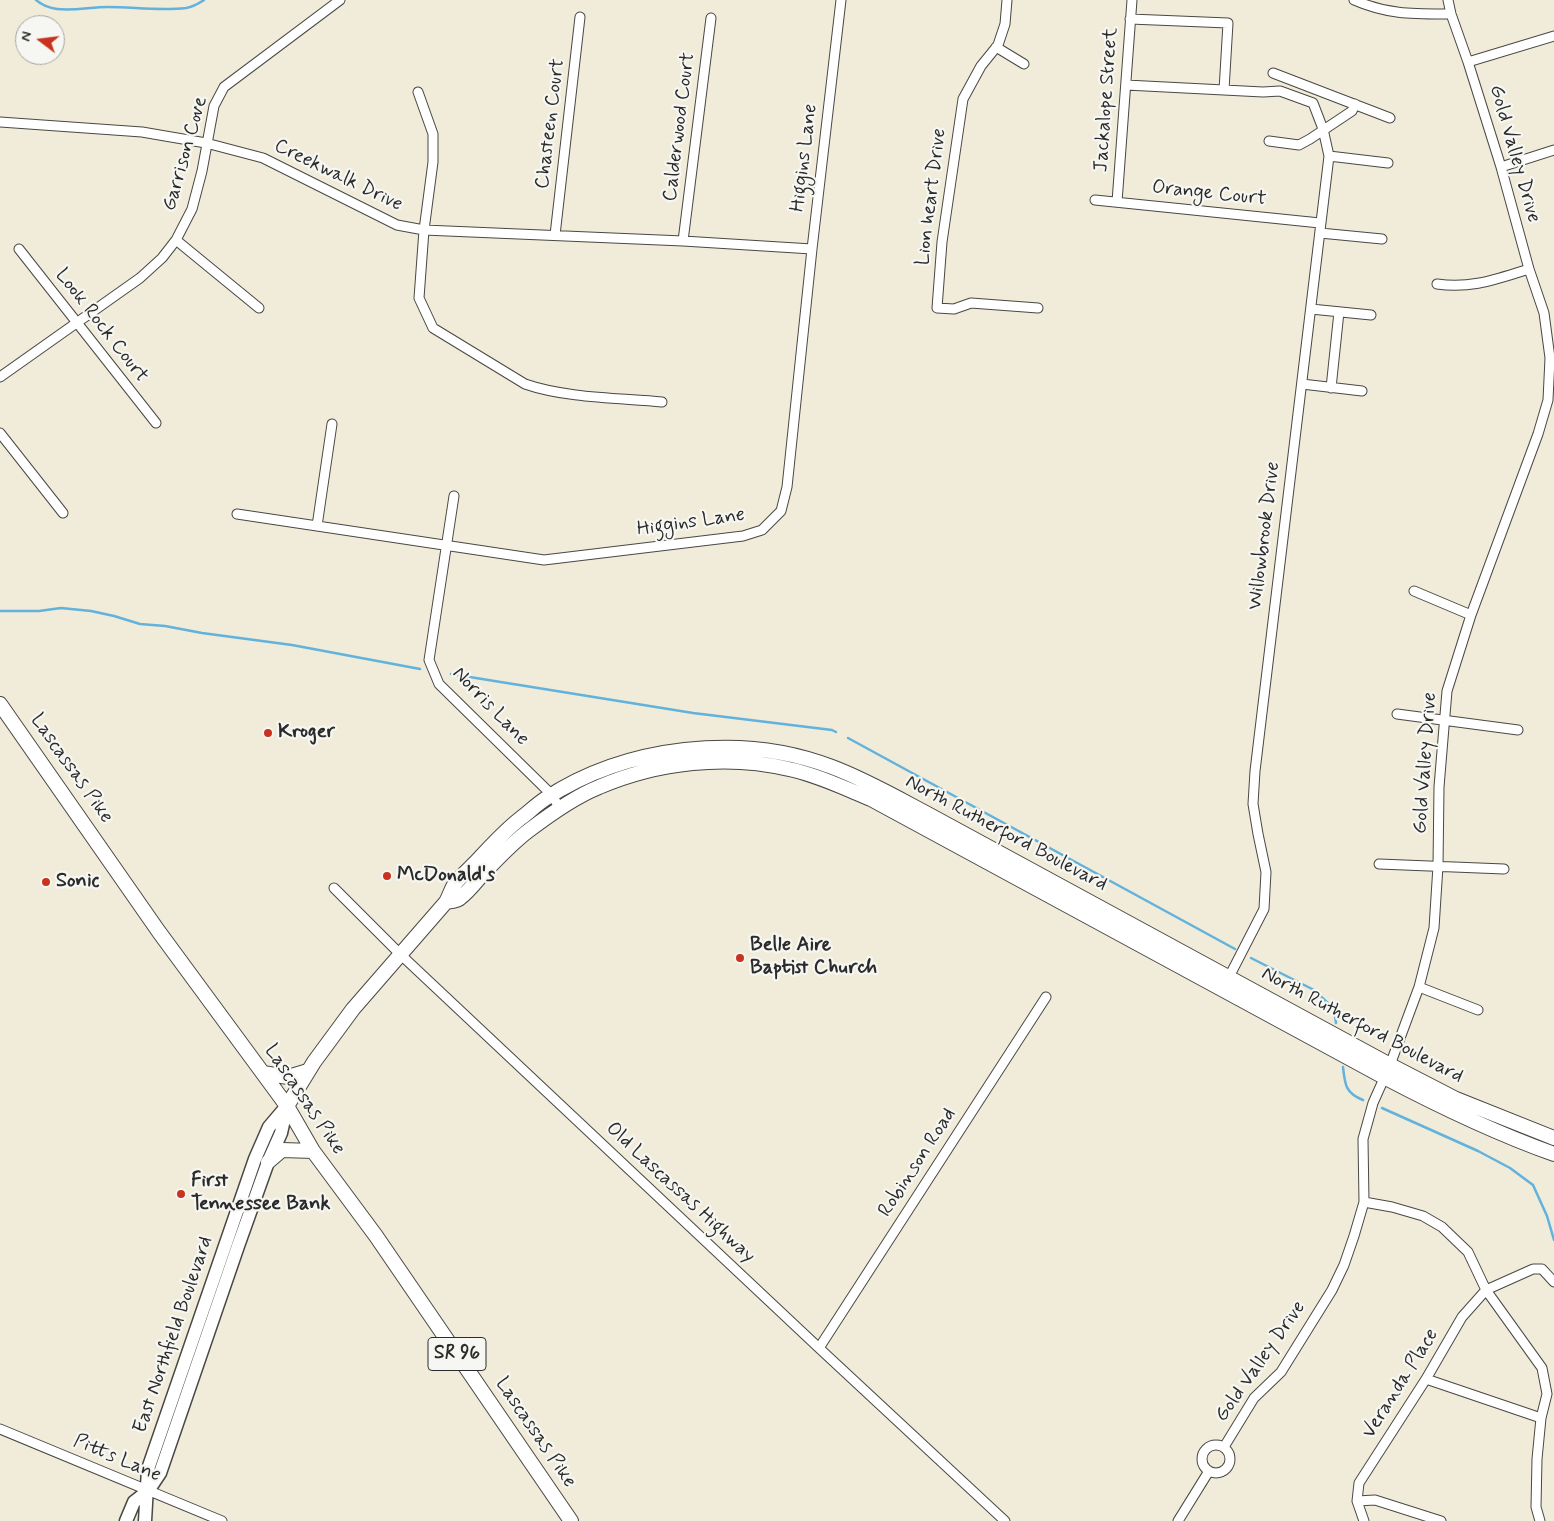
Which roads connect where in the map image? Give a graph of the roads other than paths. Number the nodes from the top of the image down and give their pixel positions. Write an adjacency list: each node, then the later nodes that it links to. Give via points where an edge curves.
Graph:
1 (340, 0): 24 (street, Garrison Cove, via 224,87 214,106)
2 (841, 0): 38 (street, Higgins Lane)
3 (1007, 0): 12 (street, Lion heart Drive, via 1005,24)
4 (1132, 0): 10 (street, Jackalope Street)
5 (1354, 0): 7 (street, via 1372,8 1406,14)
6 (1448, 0): 7 (street, Gold Valley Drive)
7 (1451, 14): 13 (street, Gold Valley Drive)
8 (580, 17): 33 (street, Chasteen Court)
9 (711, 18): 36 (street, Calderwood Court)
10 (1130, 19): 16 (street, Jackalope Street); 17 (street, via 1228,23)
11 (1554, 36): 13 (street)
12 (996, 48): 14 (street); 42 (street, Lion heart Drive, via 981,66 963,98 942,242 937,308 954,309 971,303)
13 (1468, 62): 28 (street, Gold Valley Drive)
14 (1024, 64)
15 (1273, 73): 19 (street)
16 (1126, 85): 17 (street); 30 (street, Jackalope Street)
17 (1224, 90): 22 (street, Willowbrook Drive, via 1280,91 1313,103)
18 (418, 92): 32 (street, via 433,134 433,162)
19 (1355, 104): 20 (street); 22 (street, via 1352,110)
20 (1390, 118)
21 (0, 122): 24 (street, Creekwalk Drive, via 142,132)
22 (1323, 129): 23 (street, via 1299,145); 26 (street, Willowbrook Drive)
23 (1269, 142)
24 (206, 143): 32 (street, Creekwalk Drive, via 263,158 396,225); 35 (street, Garrison Cove, via 192,209)
25 (1554, 150): 28 (street)
26 (1329, 156): 27 (street); 31 (street, Willowbrook Drive)
27 (1388, 163)
28 (1501, 167): 39 (street, Gold Valley Drive)
29 (1095, 200): 30 (street, Orange Court)
30 (1117, 202): 31 (street, Orange Court)
31 (1320, 228): 34 (street, Orange Court); 43 (street, Willowbrook Drive)
32 (424, 230): 33 (street, Creekwalk Drive); 52 (street, via 419,298 433,328 524,384 536,388)
33 (555, 235): 36 (street, Creekwalk Drive)
34 (1382, 239)
35 (176, 240): 41 (street); 46 (street, Garrison Cove, via 140,278)
36 (683, 241): 38 (street, Creekwalk Drive)
37 (19, 249): 46 (street, Look Rock Court)
38 (812, 249): 60 (street, Higgins Lane, via 787,487 781,511 762,530 743,536 544,560)
39 (1529, 269): 40 (street, via 1478,285); 47 (street, Gold Valley Drive, via 1544,313)
40 (1437, 284)
41 (259, 308)
42 (1038, 308)
43 (1311, 309): 44 (street); 49 (street, Willowbrook Drive)
44 (1339, 312): 45 (street); 50 (street)
45 (1371, 315)
46 (75, 323): 48 (street, Garrison Cove); 53 (street, Look Rock Court)
47 (1552, 358): 62 (street, Gold Valley Drive, via 1548,400 1538,434)
48 (0, 376)
49 (1302, 384): 50 (street); 75 (street, Willowbrook Drive, via 1255,771 1254,804 1266,872 1264,909)
50 (1330, 388): 51 (street)
51 (1362, 391)
52 (662, 402)
53 (156, 424)
54 (332, 424): 59 (street)
55 (0, 433): 57 (street)
56 (454, 496): 60 (street, Norris Lane)
57 (63, 513)
58 (238, 514): 59 (street, Higgins Lane)
59 (317, 526): 60 (street, Higgins Lane)
60 (446, 545): 67 (street, Norris Lane, via 429,660 439,684)
61 (1414, 591): 62 (street)
62 (1472, 615): 65 (street, Gold Valley Drive, via 1447,691)
63 (0, 704): 80 (main road, Lascassas Pike / SR 96, via 159,932)
64 (1397, 714): 65 (street)
65 (1443, 720): 66 (street); 70 (street, Gold Valley Drive)
66 (1518, 730)
67 (552, 795): 68 (street, Norris Lane); 73 (main road, North Rutherford Boulevard, via 507,829 454,885); 75 (main road, North Rutherford Boulevard, via 618,764 660,753 713,748 751,749 794,756 831,767 883,791)
68 (560, 809): 73 (main road, North Rutherford Boulevard, via 528,831 459,899); 79 (main road, North Rutherford Boulevard, via 597,787 635,773 688,764 752,763 819,778 871,799)
69 (1379, 864): 70 (street)
70 (1438, 866): 71 (street); 76 (street, Gold Valley Drive, via 1434,928)
71 (1504, 869)
72 (334, 888): 74 (street, Old Lascassas Highway)
73 (446, 902): 74 (main road, North Rutherford Boulevard)
74 (400, 954): 81 (main road, North Rutherford Boulevard, via 353,1009); 90 (street, Old Lascassas Highway)
75 (1229, 977): 79 (main road, North Rutherford Boulevard)
76 (1419, 987): 78 (street); 79 (street, Gold Valley Drive)
77 (1046, 997): 90 (street, Robinson Road)
78 (1478, 1010)
79 (1387, 1071): 83 (main road, North Rutherford Boulevard); 85 (main road, North Rutherford Boulevard, via 1456,1114); 87 (street, Gold Valley Drive, via 1373,1103 1363,1139)
80 (263, 1072): 81 (main road, via 288,1077); 82 (main road, Lascassas Pike / SR 96)
81 (308, 1072): 82 (main road, North Rutherford Boulevard)
82 (287, 1106): 84 (main road, Lascassas Pike / SR 96); 86 (main road, East Northfield Boulevard, via 281,1133); 91 (main road, East Northfield Boulevard, via 269,1127 255,1158)
83 (1554, 1138)
84 (313, 1151): 86 (main road, via 282,1150); 102 (main road, Lascassas Pike / SR 96, via 376,1236)
85 (1554, 1154)
86 (268, 1162): 91 (main road, East Northfield Boulevard)
87 (1364, 1202): 89 (street, via 1423,1216 1442,1227 1468,1252); 95 (street, Gold Valley Drive, via 1344,1265 1332,1290 1281,1372 1254,1398)
88 (1554, 1282): 89 (street, via 1542,1269 1533,1269)
89 (1486, 1290): 92 (street, Veranda Place, via 1462,1317); 93 (street, via 1542,1368 1547,1394)
90 (819, 1348): 103 (street, Old Lascassas Highway)
91 (189, 1368): 97 (main road, East Northfield Boulevard, via 160,1473)
92 (1426, 1379): 93 (street); 98 (street, Veranda Place, via 1359,1483)
93 (1542, 1418): 107 (street, via 1536,1483 1536,1507)
94 (0, 1429): 97 (street, Pitts Lane)
95 (1224, 1447): 96 (street, Gold Valley Drive, via 1230,1458 1228,1467 1220,1473); 96 (street, Gold Valley Drive, via 1216,1444 1204,1451 1202,1460)
96 (1209, 1471): 104 (street)
97 (148, 1491): 99 (main road, East Northfield Boulevard, via 134,1502); 100 (main road, East Northfield Boulevard); 101 (street, Pitts Lane)
98 (1357, 1501): 105 (street); 106 (street, via 1375,1500)
99 (126, 1521)
100 (145, 1521)
101 (222, 1521)
102 (571, 1521)
103 (1005, 1521)
104 (1178, 1521)
105 (1364, 1521)
106 (1441, 1521)
107 (1540, 1521)

